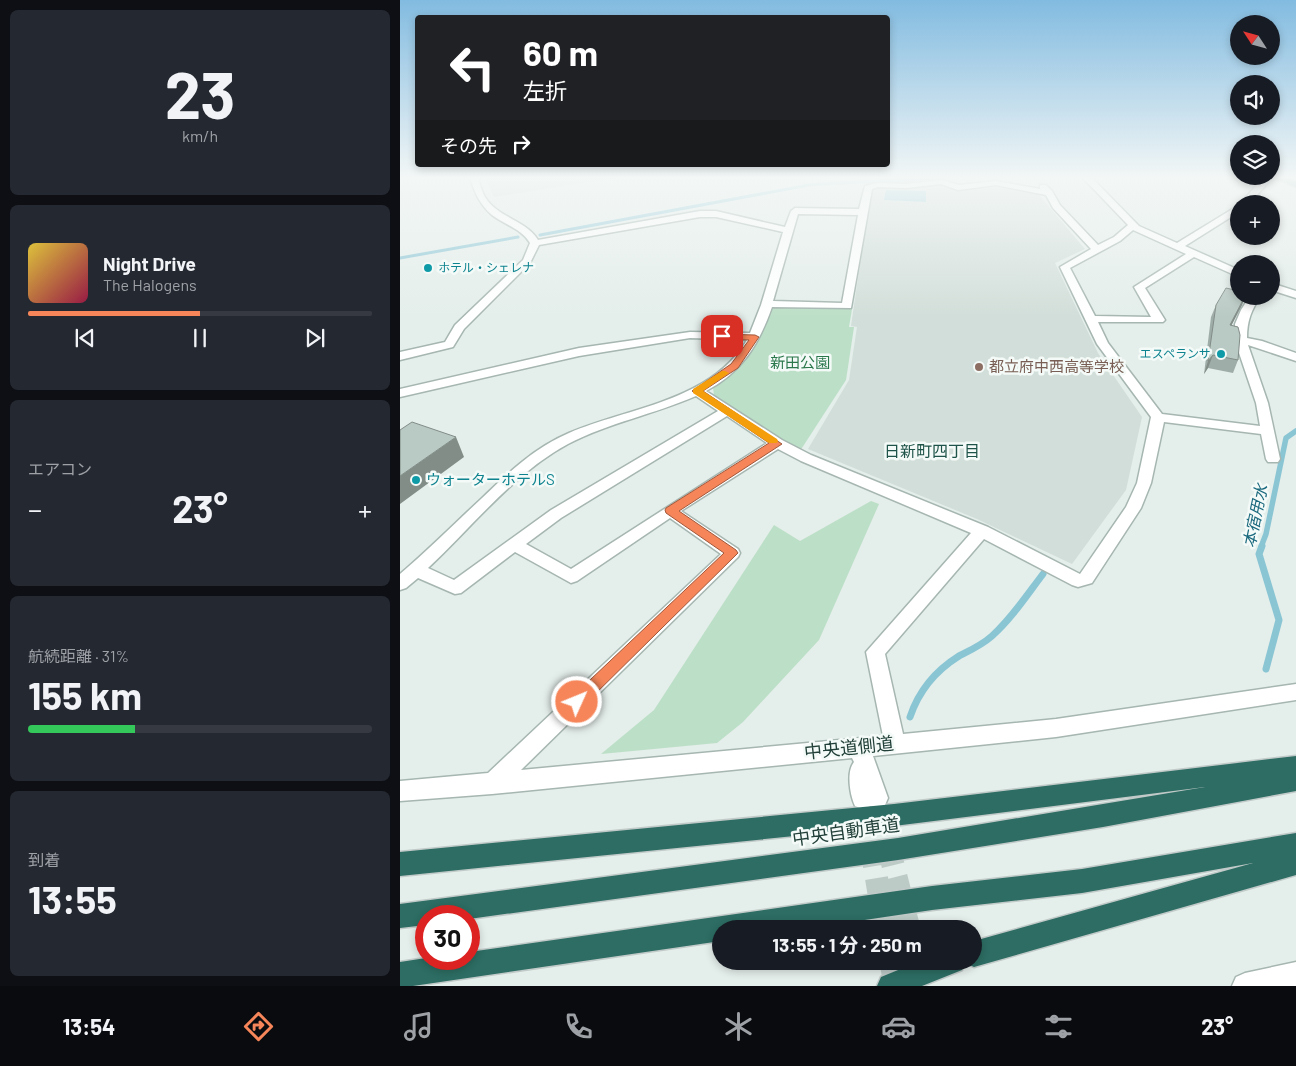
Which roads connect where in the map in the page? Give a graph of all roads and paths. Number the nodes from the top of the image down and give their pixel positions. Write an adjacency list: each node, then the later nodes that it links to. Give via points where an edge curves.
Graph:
1 (514, 224): 10 (street, via 529,233)
2 (647, 224): 10 (street)
3 (760, 224): 9 (street)
4 (790, 224): 9 (street)
5 (861, 224): 17 (street, via 847,306)
6 (1073, 224): 12 (street)
7 (1214, 224): 11 (street)
8 (1133, 225): 11 (street); 12 (street, via 1118,239)
9 (787, 230): 17 (street)
10 (535, 244): 22 (street, via 527,261 459,327 449,345)
11 (1179, 246): 13 (street)
12 (1097, 250): 19 (street, via 1065,267)
13 (1194, 252): 14 (street); 19 (street, via 1139,287 1159,320)
14 (1230, 270)
15 (1280, 289): 16 (street)
16 (1296, 295)
17 (766, 304): 20 (street)
18 (1250, 305): 21 (street, via 1241,324)
19 (1089, 319): 27 (street, via 1103,344)
20 (755, 337): 24 (street, via 735,366); 25 (street, via 690,335 579,352)
21 (1241, 342): 23 (street, via 1258,343); 28 (street, via 1255,378)
22 (400, 356)
23 (1296, 357)
24 (697, 391): 26 (street); 34 (street, via 583,432 540,455)
25 (400, 393)
26 (727, 411): 29 (street); 33 (street, via 556,514)
27 (1158, 417): 28 (street); 32 (street, via 1144,483 1086,579 1078,581)
28 (1269, 431): 30 (street)
29 (777, 444): 31 (street); 32 (street)
30 (1273, 459)
31 (670, 510): 33 (street, via 571,577); 41 (street, via 732,553)
32 (982, 531): 37 (street, via 875,652)
33 (515, 545): 34 (street, via 455,588)
34 (416, 570): 35 (street)
35 (400, 584)
36 (1296, 692): 37 (street, 中央道側道, via 1056,728)
37 (895, 744): 38 (street, 中央道側道)
38 (858, 748): 41 (street, 中央道側道); 43 (street)
39 (1296, 766): 46 (highway, via 894,814)
40 (1296, 780): 47 (highway, 中央自動車道, via 1103,816 898,849)
41 (492, 784): 42 (street, 中央道側道)
42 (400, 792)
43 (870, 798)
44 (1296, 844): 50 (highway, via 1082,881 932,898)
45 (1296, 863): 48 (highway)
46 (400, 864)
47 (400, 916)
48 (982, 952)
49 (931, 970): 52 (highway)
50 (400, 975)
51 (1296, 975): 53 (street)
52 (890, 986)
53 (1245, 986)

